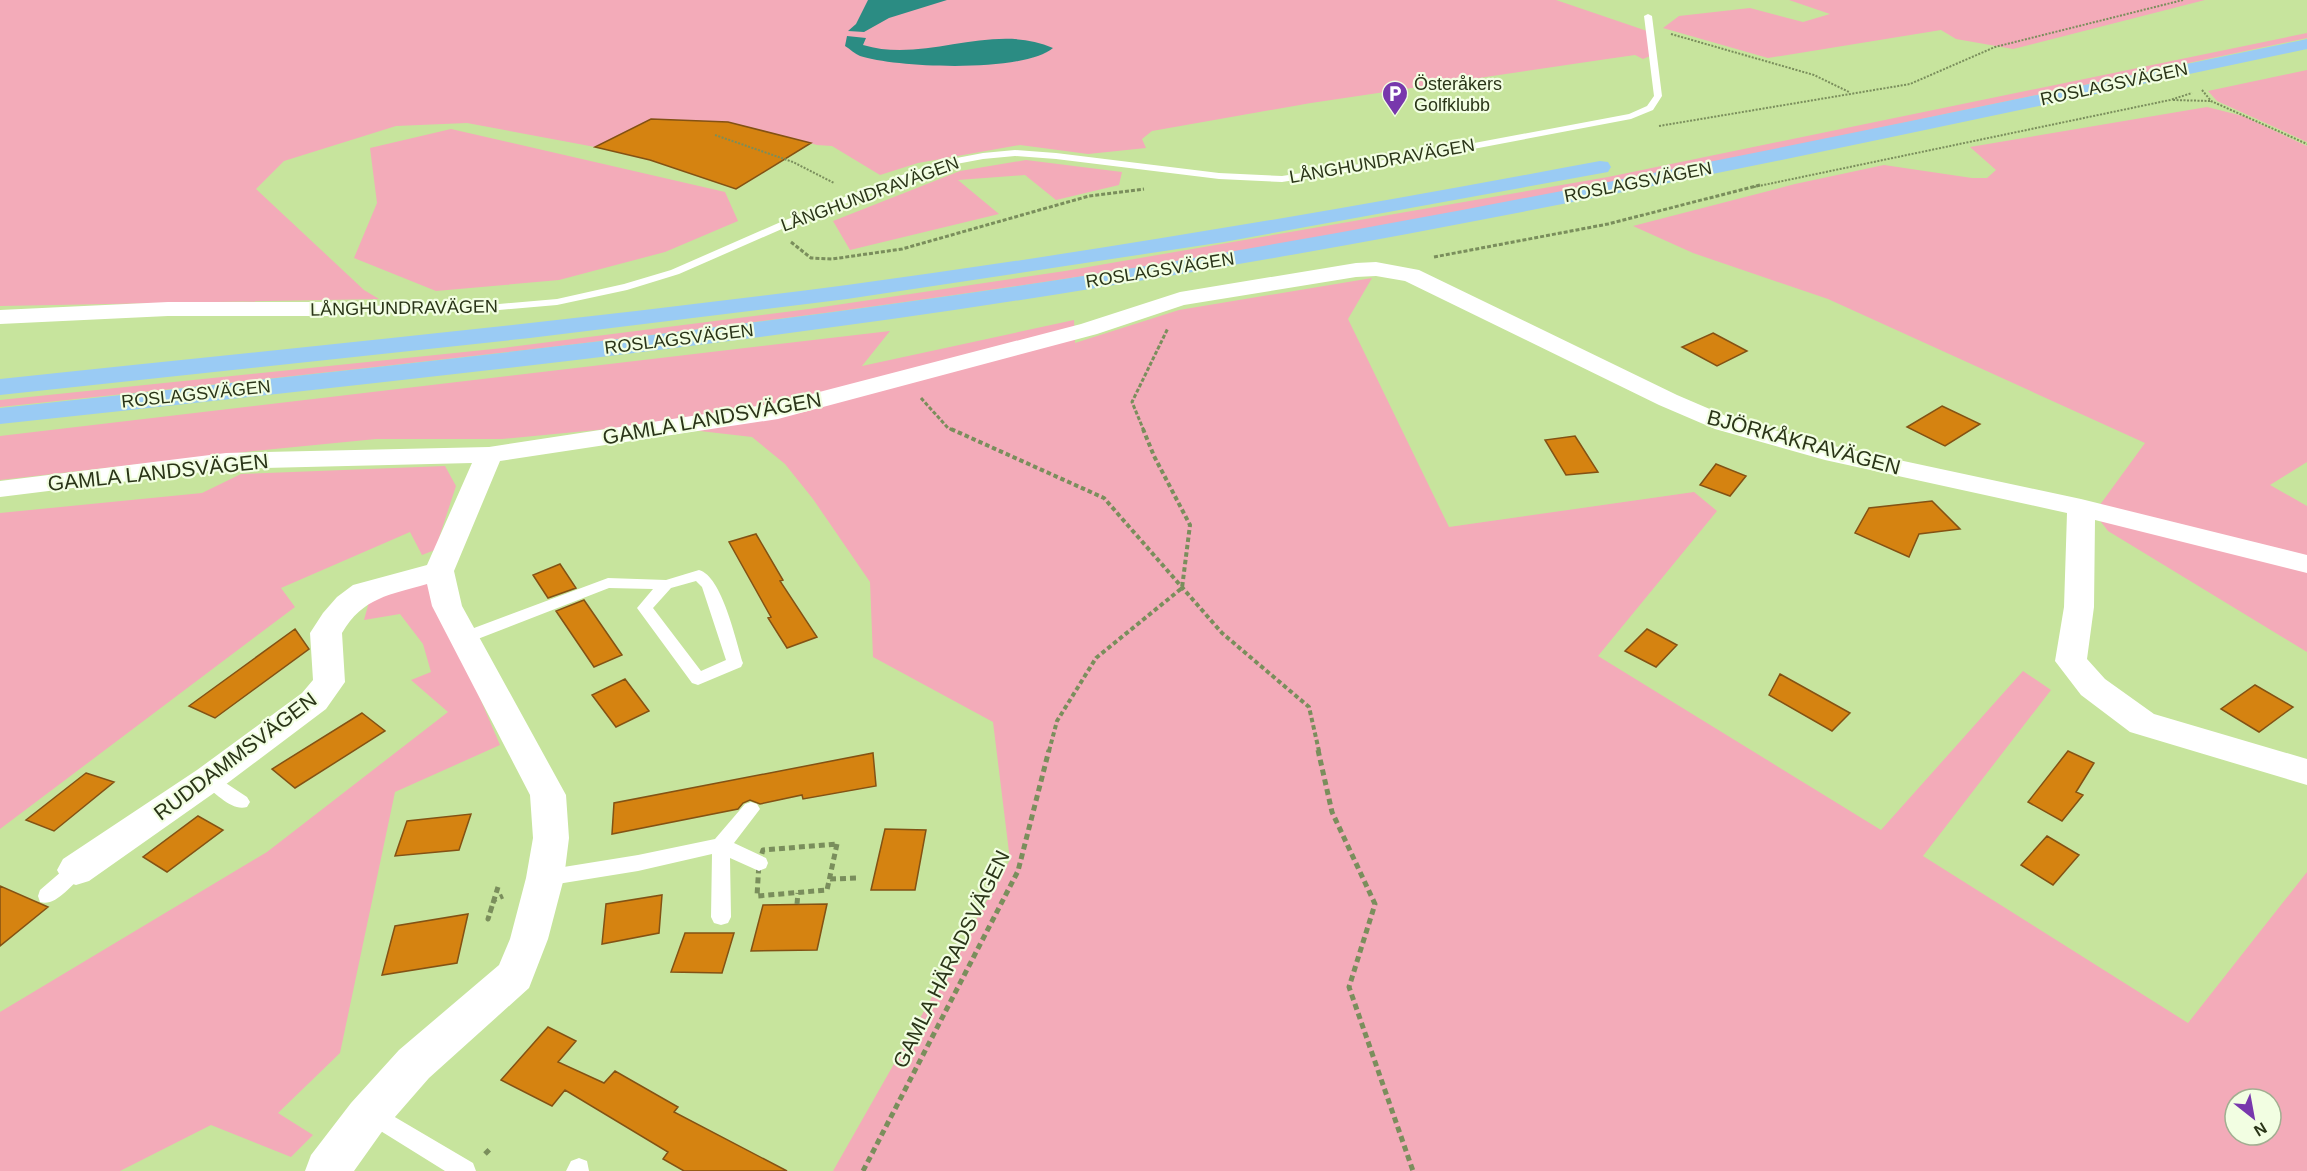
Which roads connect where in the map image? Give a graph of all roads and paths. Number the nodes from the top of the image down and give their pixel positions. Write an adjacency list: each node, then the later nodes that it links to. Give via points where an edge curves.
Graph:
1 (1648, 16): 3 (lane, LÅNGHUNDRAVÄGEN)
2 (2307, 24): 8 (main road, ROSLAGSVÄGEN)
3 (1650, 28): 7 (path, via 1814,75); 14 (lane, LÅNGHUNDRAVÄGEN, via 1658,96 1650,108 1631,116 1282,179 1219,176 1015,153 950,162)
4 (2307, 44): 21 (main road, ROSLAGSVÄGEN, via 1507,209 1093,282 681,340)
5 (2213, 88): 6 (path)
6 (2202, 90): 9 (path); 10 (path)
7 (1850, 92)
8 (1965, 93)
9 (2170, 100): 10 (path); 15 (path, via 1761,185 1608,224 1402,264)
10 (2211, 101): 12 (path)
11 (715, 135): 14 (path, via 793,162)
12 (2307, 144)
13 (1626, 162): 20 (main road, ROSLAGSVÄGEN, via 1242,232 848,291 477,337)
14 (859, 195): 17 (lane, LÅNGHUNDRAVÄGEN, via 675,272 557,302 488,308)
15 (1402, 273): 16 (street, GAMLA LANDSVÄGEN, via 1356,270); 24 (street, BJÖRKÅKRAVÄGEN, via 1724,424 1825,452)
16 (1180, 299): 19 (street, GAMLA LANDSVÄGEN, via 1089,329); 28 (path, via 1187,304 1167,328 1132,402 1154,456 1190,525)
17 (329, 309): 18 (street, LÅNGHUNDRAVÄGEN, via 168,309)
18 (0, 317)
19 (903, 378): 22 (street, GAMLA LANDSVÄGEN, via 778,411); 28 (path, via 948,428 1104,498)
20 (0, 387)
21 (0, 416)
22 (489, 455): 23 (street, GAMLA LANDSVÄGEN, via 226,461); 26 (street)
23 (0, 489)
24 (2081, 508): 25 (street, BJÖRKÅKRAVÄGEN); 30 (street, via 2079,607 2071,660 2093,687 2142,723)
25 (2307, 564)
26 (440, 571): 29 (street, via 447,606); 31 (street, RUDDAMMSVÄGEN, via 364,592 348,604 326,633 329,682 314,701)
27 (666, 585): 27 (lane, via 699,575 709,585 735,663 698,679 645,608); 29 (lane, via 608,583)
28 (1182, 588): 48 (path, GAMLA HÄRADSVÄGEN, via 1096,658 1057,721 1018,871); 49 (path, via 1222,633 1309,707 1332,812 1375,904 1349,987)
29 (464, 638): 37 (street, via 548,795 551,838)
30 (2307, 772)
31 (209, 779): 32 (lane); 36 (street, RUDDAMMSVÄGEN)
32 (241, 802)
33 (751, 809): 34 (lane)
34 (721, 845): 35 (lane); 37 (lane); 44 (lane)
35 (761, 856): 39 (path, via 837,844)
36 (76, 870): 41 (lane)
37 (545, 878): 45 (street, via 515,976 414,1064)
38 (858, 878): 39 (path)
39 (830, 879): 40 (path, via 827,890)
40 (798, 892): 42 (path); 43 (path)
41 (47, 896)
42 (758, 896)
43 (797, 904)
44 (721, 917)
45 (371, 1113): 46 (street); 47 (lane)
46 (327, 1171)
47 (465, 1171)
48 (863, 1171)
49 (1413, 1171)

